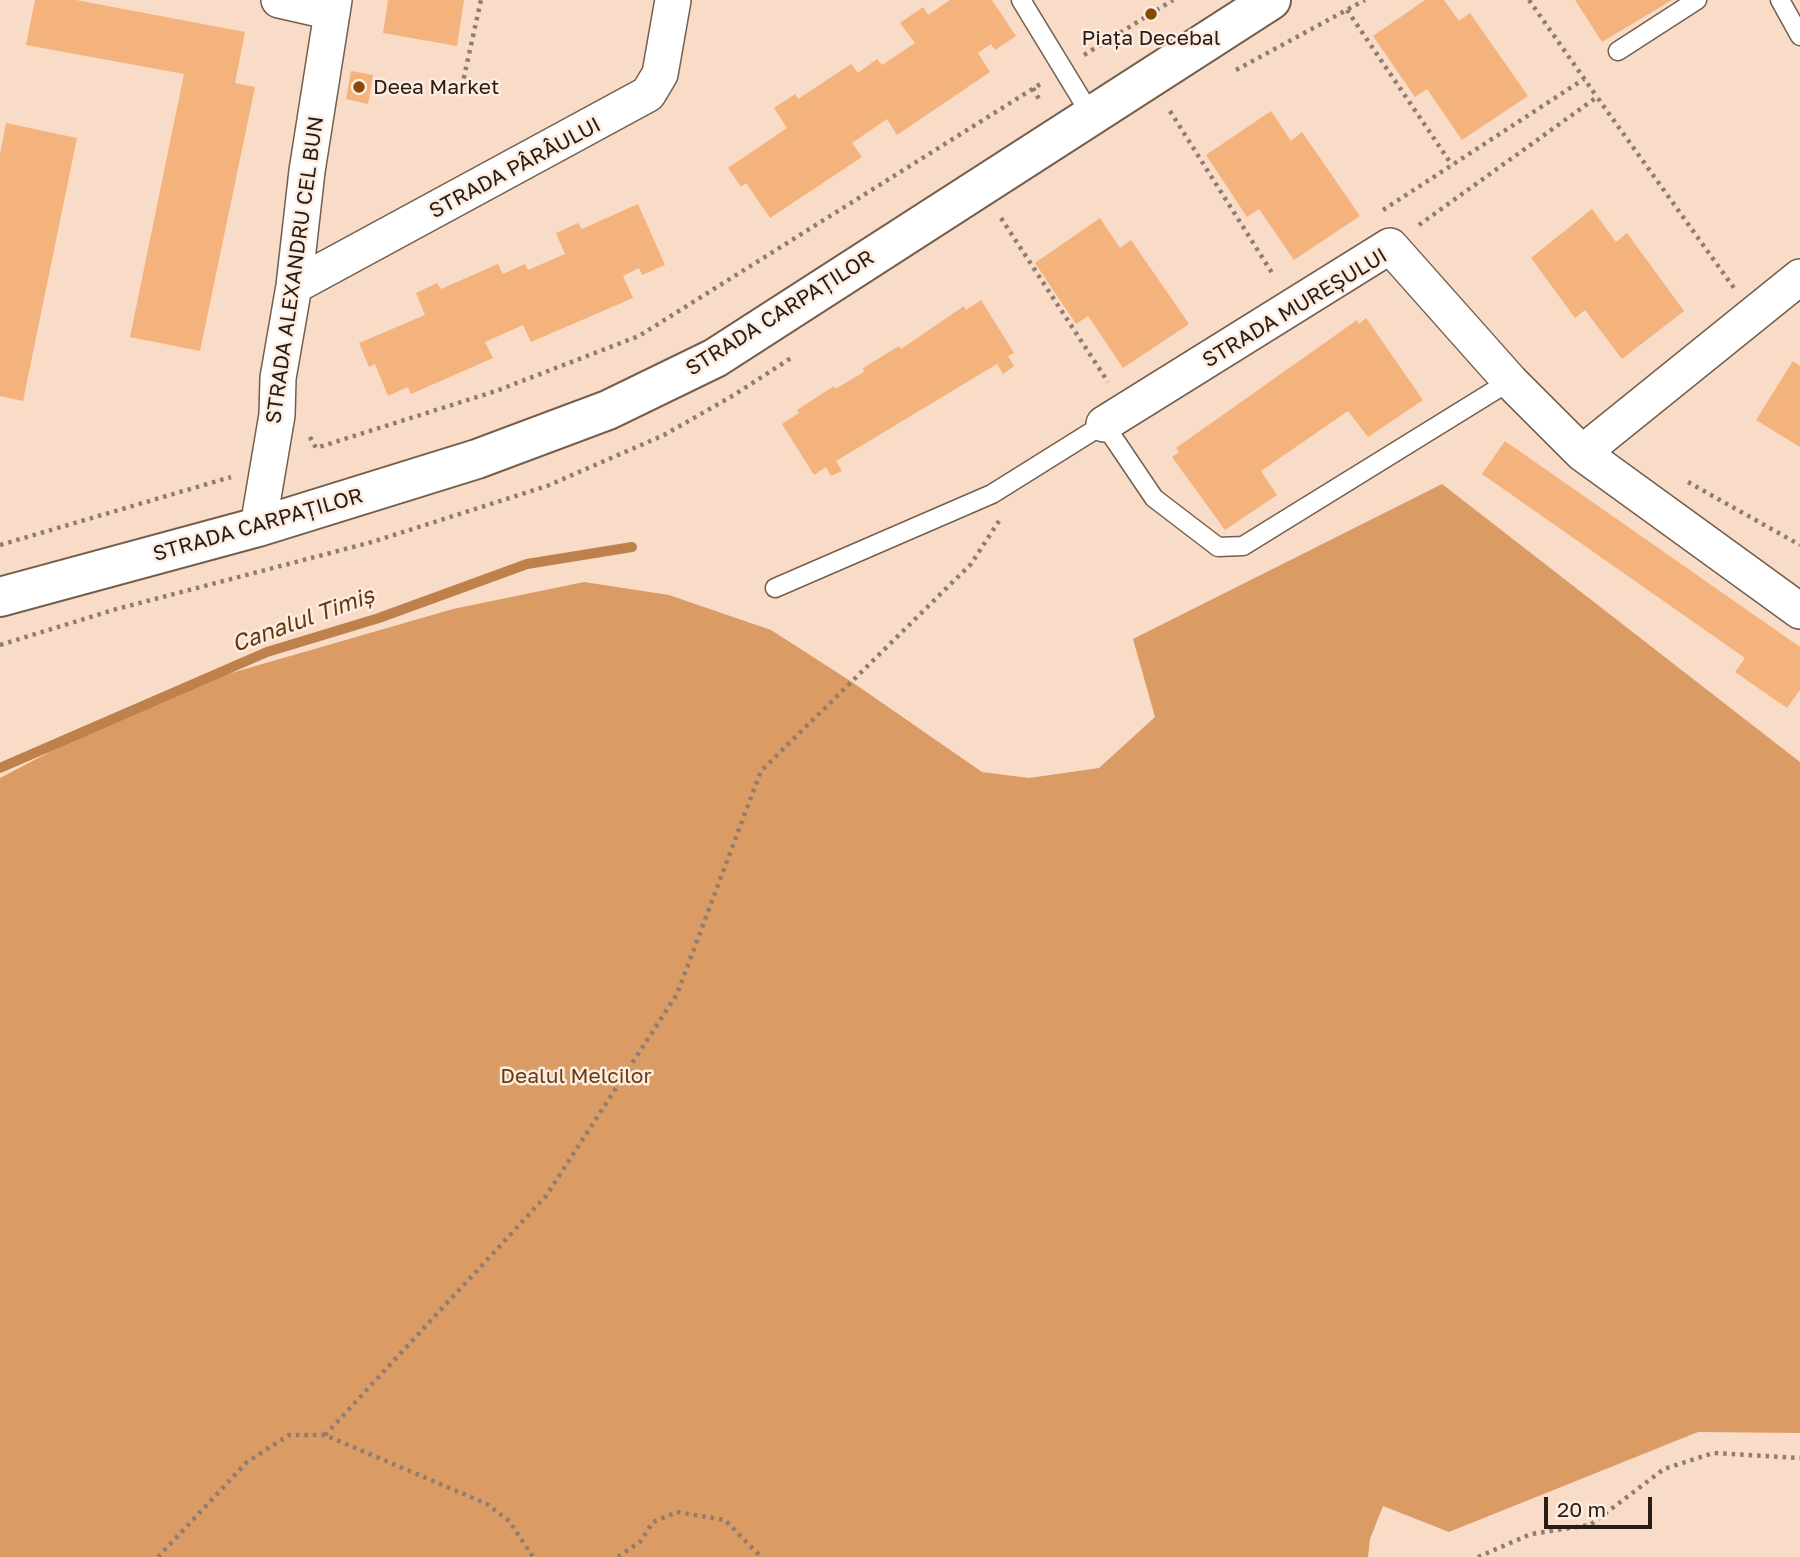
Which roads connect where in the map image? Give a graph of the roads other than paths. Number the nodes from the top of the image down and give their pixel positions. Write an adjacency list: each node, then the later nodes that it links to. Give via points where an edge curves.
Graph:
1 (279, 0): 7 (street, STRADA ALEXANDRU CEL BUN)
2 (673, 0): 12 (street, STRADA PÂRÂULUI, via 660,74 648,94)
3 (1021, 0): 10 (lane)
4 (1271, 0): 10 (main road, STRADA CARPAȚILOR)
5 (1697, 0): 9 (lane)
6 (1780, 0): 8 (lane)
7 (333, 6): 12 (street, STRADA ALEXANDRU CEL BUN, via 307,171)
8 (1800, 36)
9 (1618, 51)
10 (1091, 115): 16 (main road, STRADA CARPAȚILOR, via 715,358 608,410 477,459)
11 (1800, 277): 15 (street)
12 (295, 286): 16 (street, STRADA ALEXANDRU CEL BUN)
13 (1510, 381): 14 (lane, via 1243,546 1218,547 1154,498); 14 (street, STRADA MUREȘULUI, via 1390,246); 15 (street, STRADA MUREȘULUI)
14 (1104, 424): 17 (lane, via 992,494)
15 (1582, 453): 19 (street, STRADA MUREȘULUI)
16 (258, 527): 18 (main road, STRADA CARPAȚILOR)
17 (775, 588)
18 (0, 597)
19 (1800, 611)

